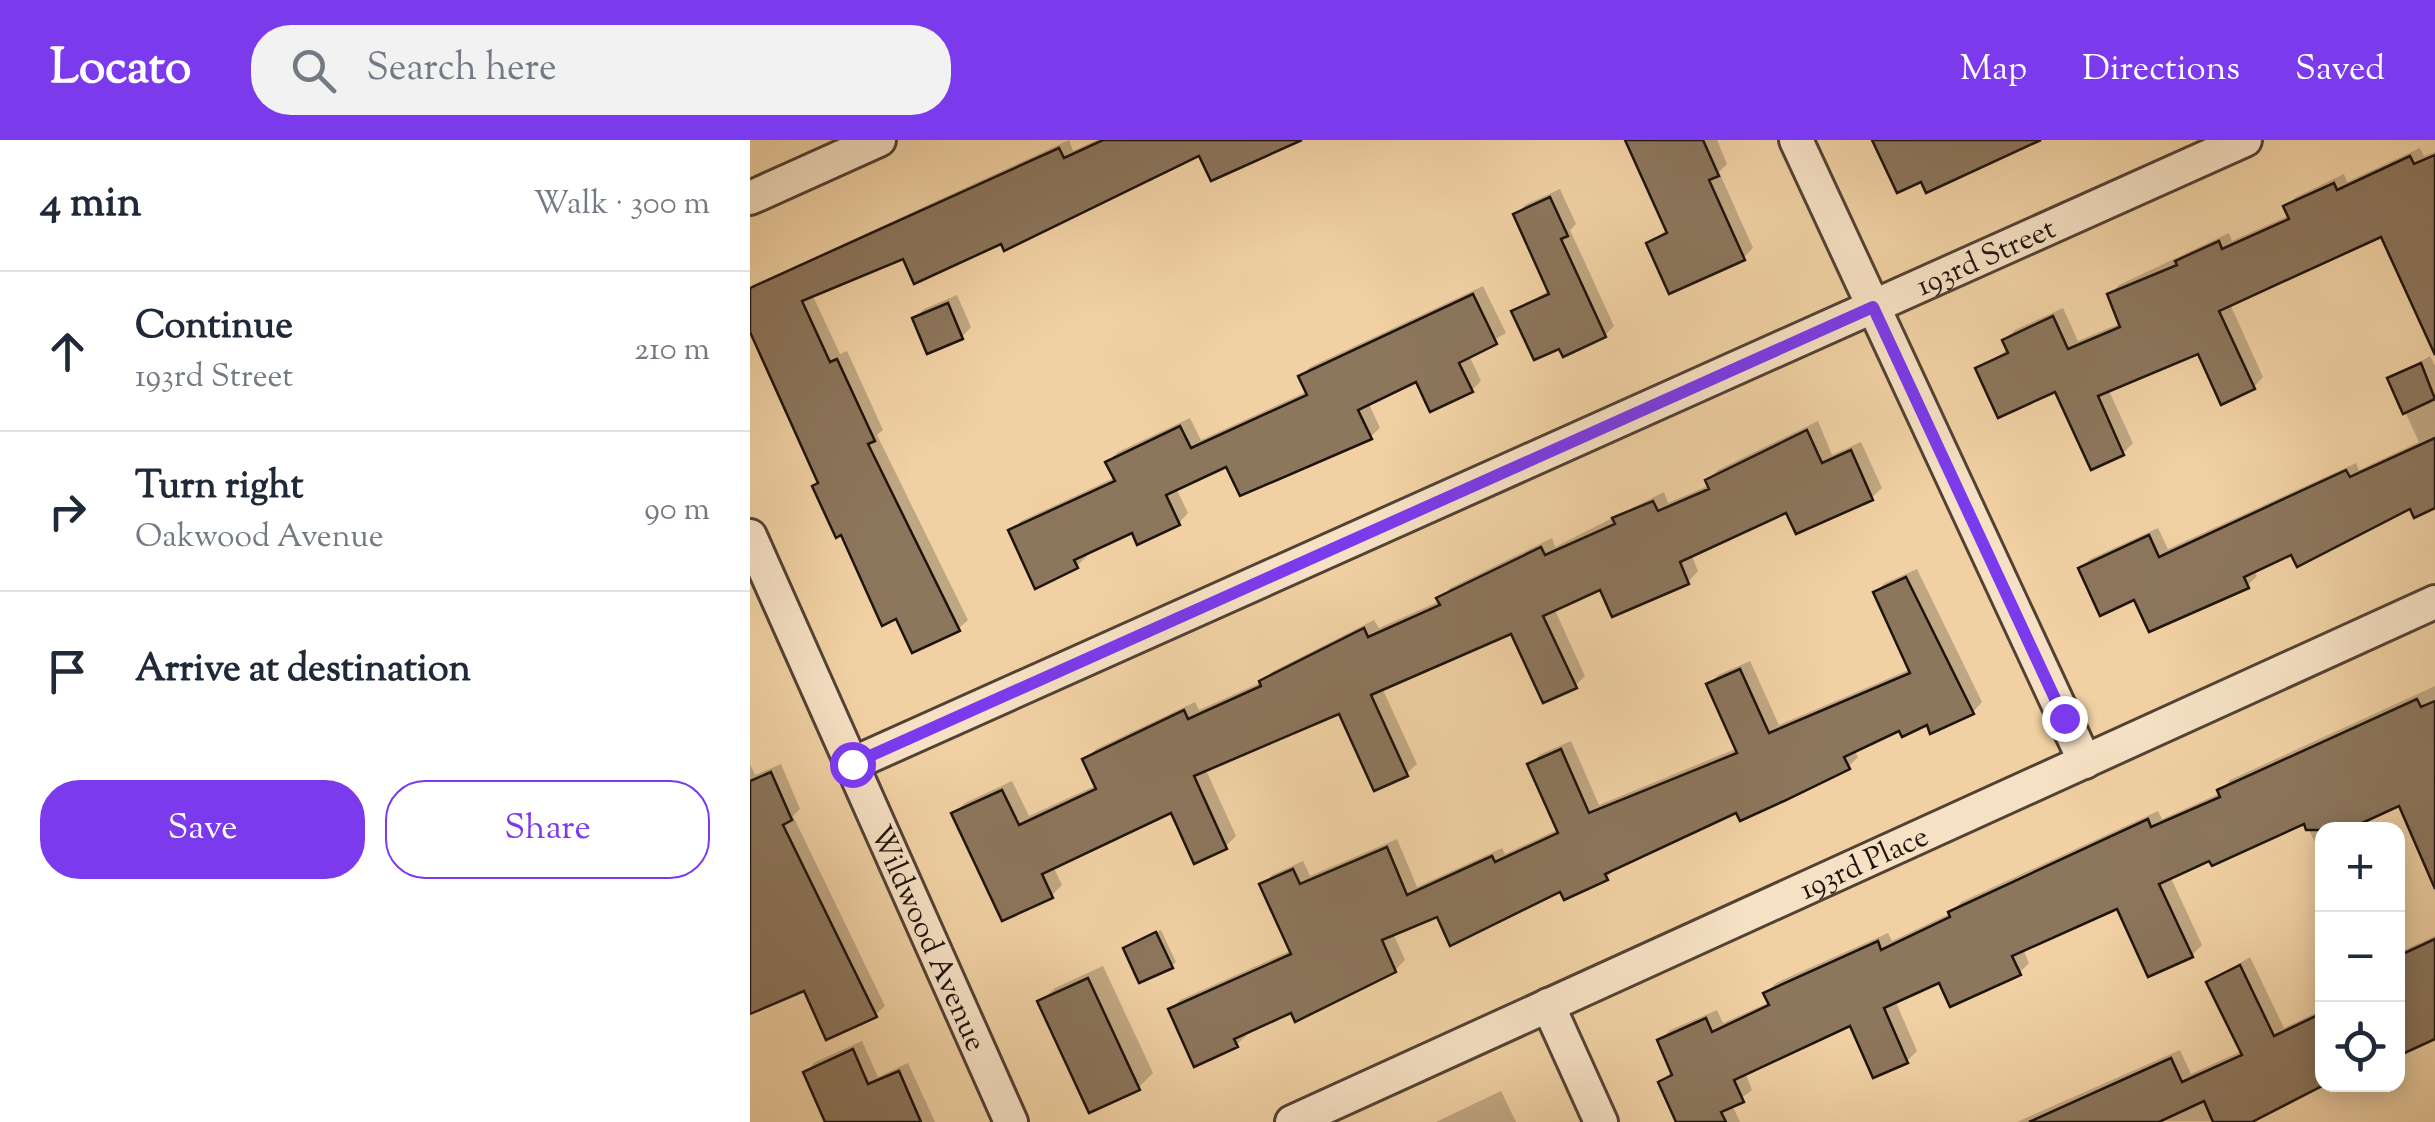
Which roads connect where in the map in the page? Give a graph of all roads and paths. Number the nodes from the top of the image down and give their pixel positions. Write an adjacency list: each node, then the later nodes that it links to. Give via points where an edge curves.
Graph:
1 (878, 140): 4 (street)
2 (1796, 140): 5 (street)
3 (2245, 140): 5 (street, 193rd Street)
4 (750, 198)
5 (1873, 307): 8 (street); 9 (street, 193rd Street)
6 (750, 536): 9 (street, Wildwood Avenue)
7 (2435, 602): 8 (street, 193rd Place)
8 (2084, 762): 10 (street, 193rd Place)
9 (852, 764): 11 (street, Wildwood Avenue)
10 (1548, 1006): 12 (street, 193rd Place); 13 (street)
11 (1011, 1122)
12 (1292, 1122)
13 (1601, 1122)

